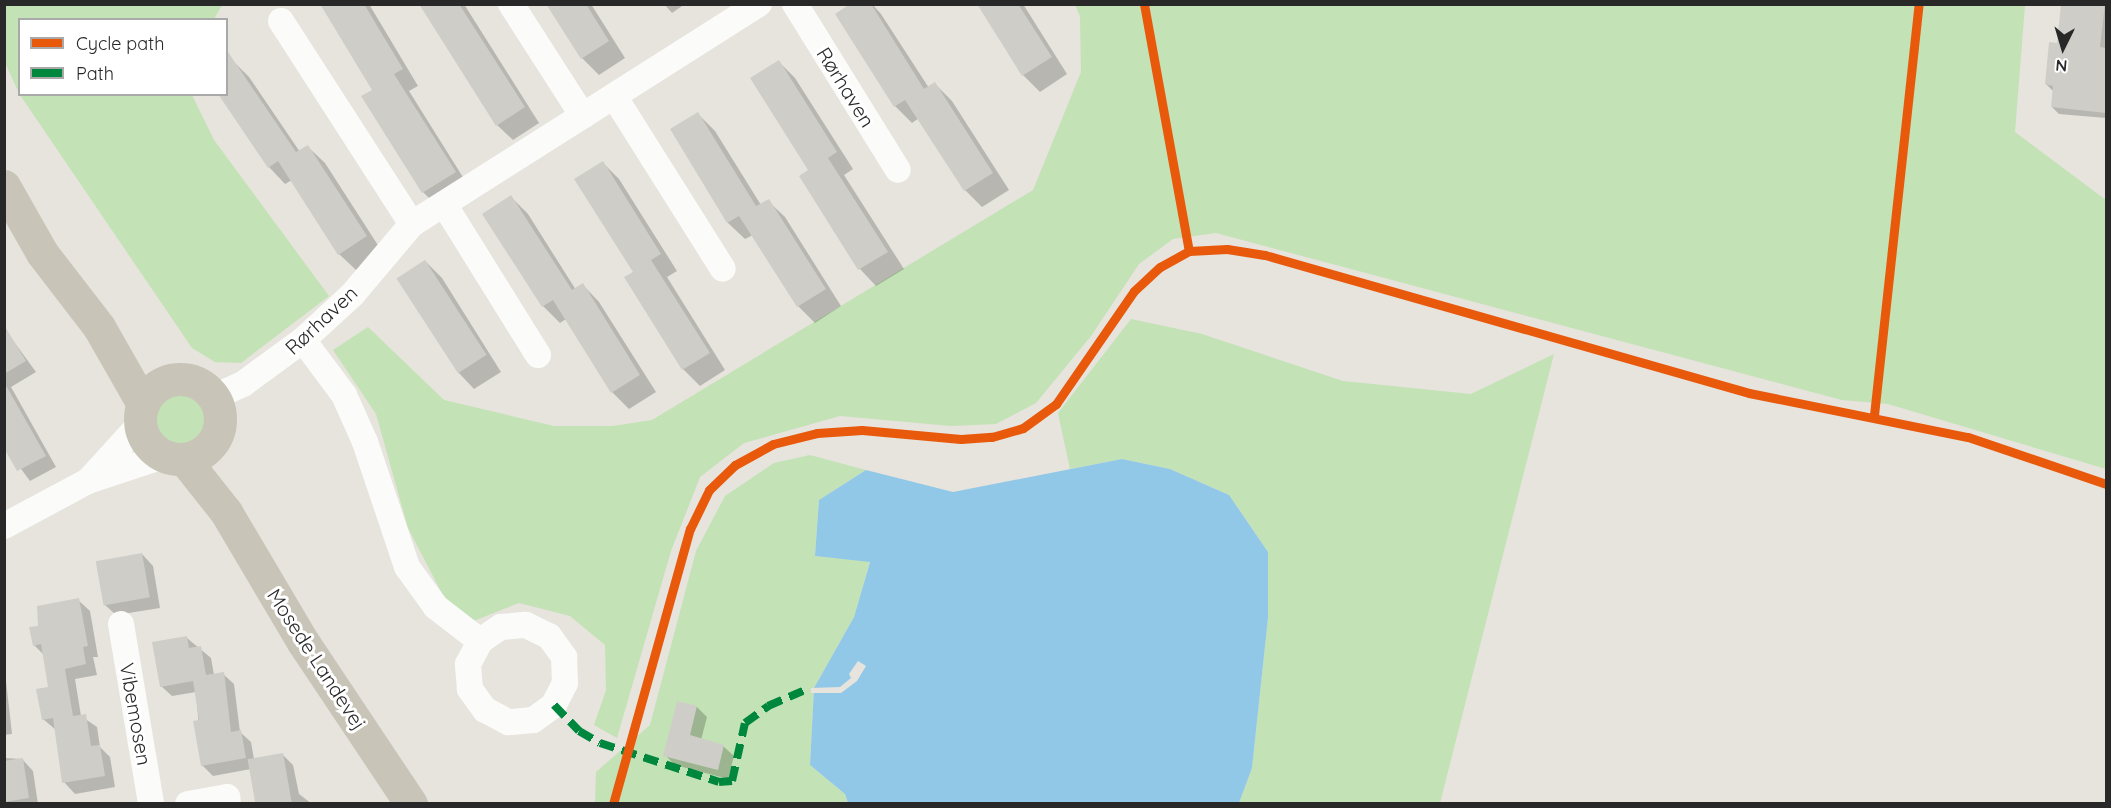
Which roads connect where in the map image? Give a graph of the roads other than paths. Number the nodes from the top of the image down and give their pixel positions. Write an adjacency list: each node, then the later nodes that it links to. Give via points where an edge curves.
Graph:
1 (511, 4): 6 (street)
2 (795, 4): 7 (street, Rørhaven)
3 (753, 6): 5 (street, Rørhaven)
4 (282, 21): 10 (street)
5 (614, 96): 6 (street, Rørhaven); 11 (street)
6 (583, 116): 9 (street, Rørhaven)
7 (898, 170)
8 (4, 186): 12 (main road, via 42,252)
9 (444, 204): 10 (street, Rørhaven); 14 (street)
10 (412, 224): 13 (street, Rørhaven, via 352,295)
11 (723, 269)
12 (99, 327): 15 (main road); 17 (main road)
13 (303, 340): 16 (street, Rørhaven, via 243,384); 24 (street, via 344,395 366,442 406,567 436,607)
14 (538, 355)
15 (168, 380): 16 (main road, via 194,381); 17 (main road, via 157,386)
16 (214, 397): 18 (main road, via 221,420)
17 (141, 414): 19 (main road, via 147,443); 20 (street)
18 (213, 442): 19 (main road, via 206,451); 21 (main road, Mosede Landevej)
19 (174, 458): 20 (street); 21 (main road, Mosede Landevej)
20 (88, 481): 22 (street)
21 (226, 512): 28 (main road, Mosede Landevej, via 303,642)
22 (4, 525)
23 (121, 624): 25 (street, Vibemosen)
24 (480, 641)
25 (151, 804)
26 (188, 804): 27 (street, via 227,797)
27 (228, 804)
28 (411, 804)

